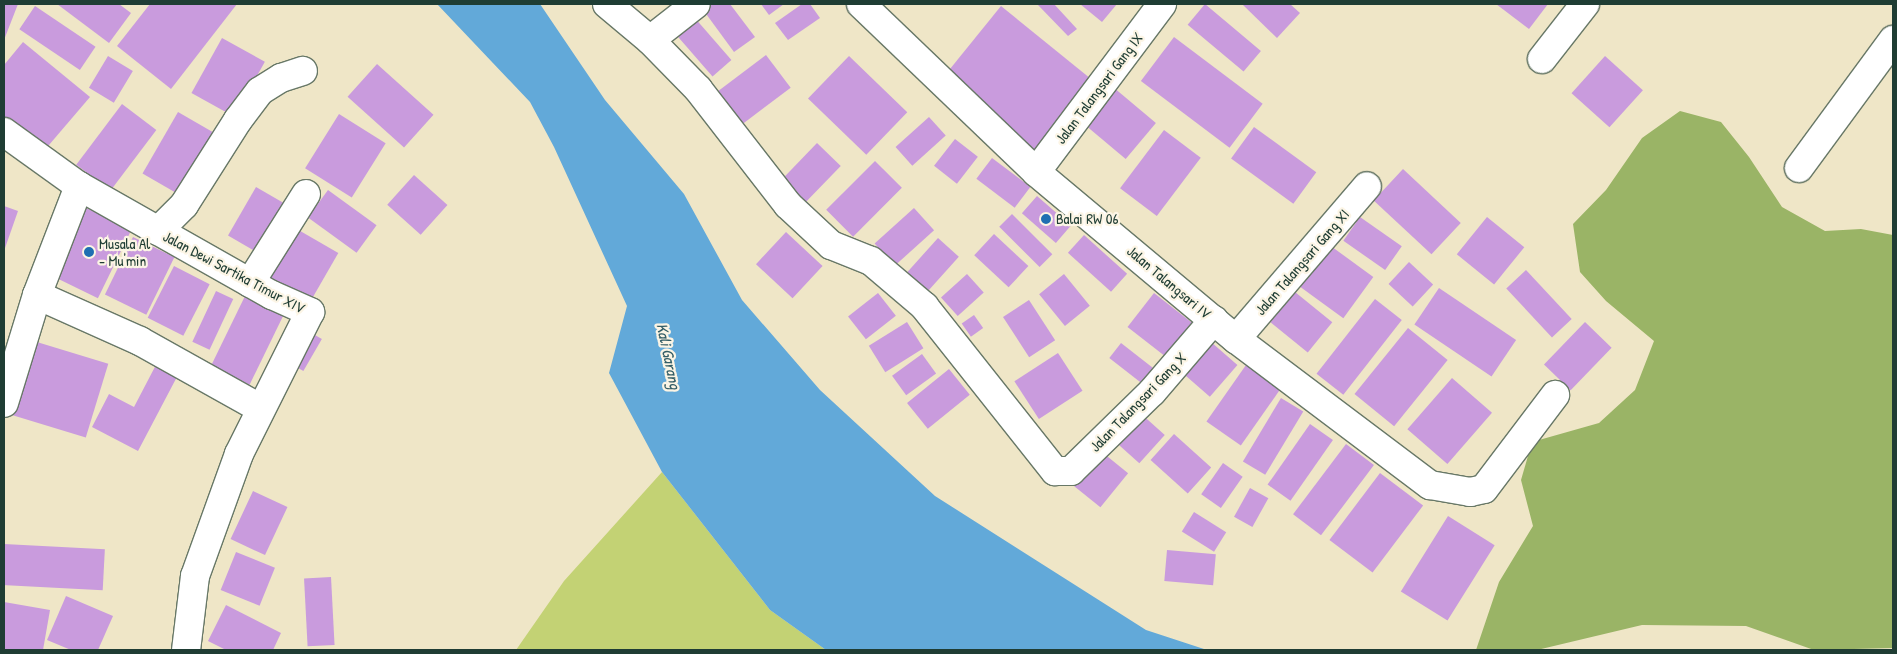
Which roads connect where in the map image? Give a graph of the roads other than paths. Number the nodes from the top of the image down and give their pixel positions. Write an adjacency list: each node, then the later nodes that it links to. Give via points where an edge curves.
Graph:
1 (607, 4): 6 (street)
2 (696, 4): 6 (street)
3 (861, 4): 12 (street, Jalan Talangsari IV)
4 (1162, 4): 12 (street, Jalan Talangsari Gang IX)
5 (1585, 4): 8 (street)
6 (650, 40): 19 (street, Jalan Talangsari Gang X, via 698,89 788,205 831,244 871,261 924,306 1055,471 1071,471 1152,392)
7 (1893, 40): 11 (street)
8 (1542, 59)
9 (302, 71): 16 (street, via 281,78 260,91 184,205)
10 (4, 132): 13 (street, Jalan Dewi Sartika Timur XIV)
11 (1799, 168)
12 (1036, 172): 19 (street, Jalan Talangsari IV)
13 (79, 186): 16 (street, Jalan Dewi Sartika Timur XIV); 18 (street)
14 (1367, 186): 20 (street, Jalan Talangsari Gang XI)
15 (306, 194): 17 (street)
16 (158, 231): 17 (street, Jalan Dewi Sartika Timur XIV)
17 (250, 282): 23 (street, Jalan Dewi Sartika Timur XIV, via 308,310 309,317)
18 (37, 295): 22 (street); 23 (street, via 140,341)
19 (1214, 320): 20 (street, Jalan Talangsari IV)
20 (1236, 338): 21 (street, Jalan Talangsari IV, via 1430,485 1470,492 1484,489)
21 (1555, 395)
22 (4, 403)
23 (260, 408): 24 (street, via 239,454 195,576)
24 (186, 650)

